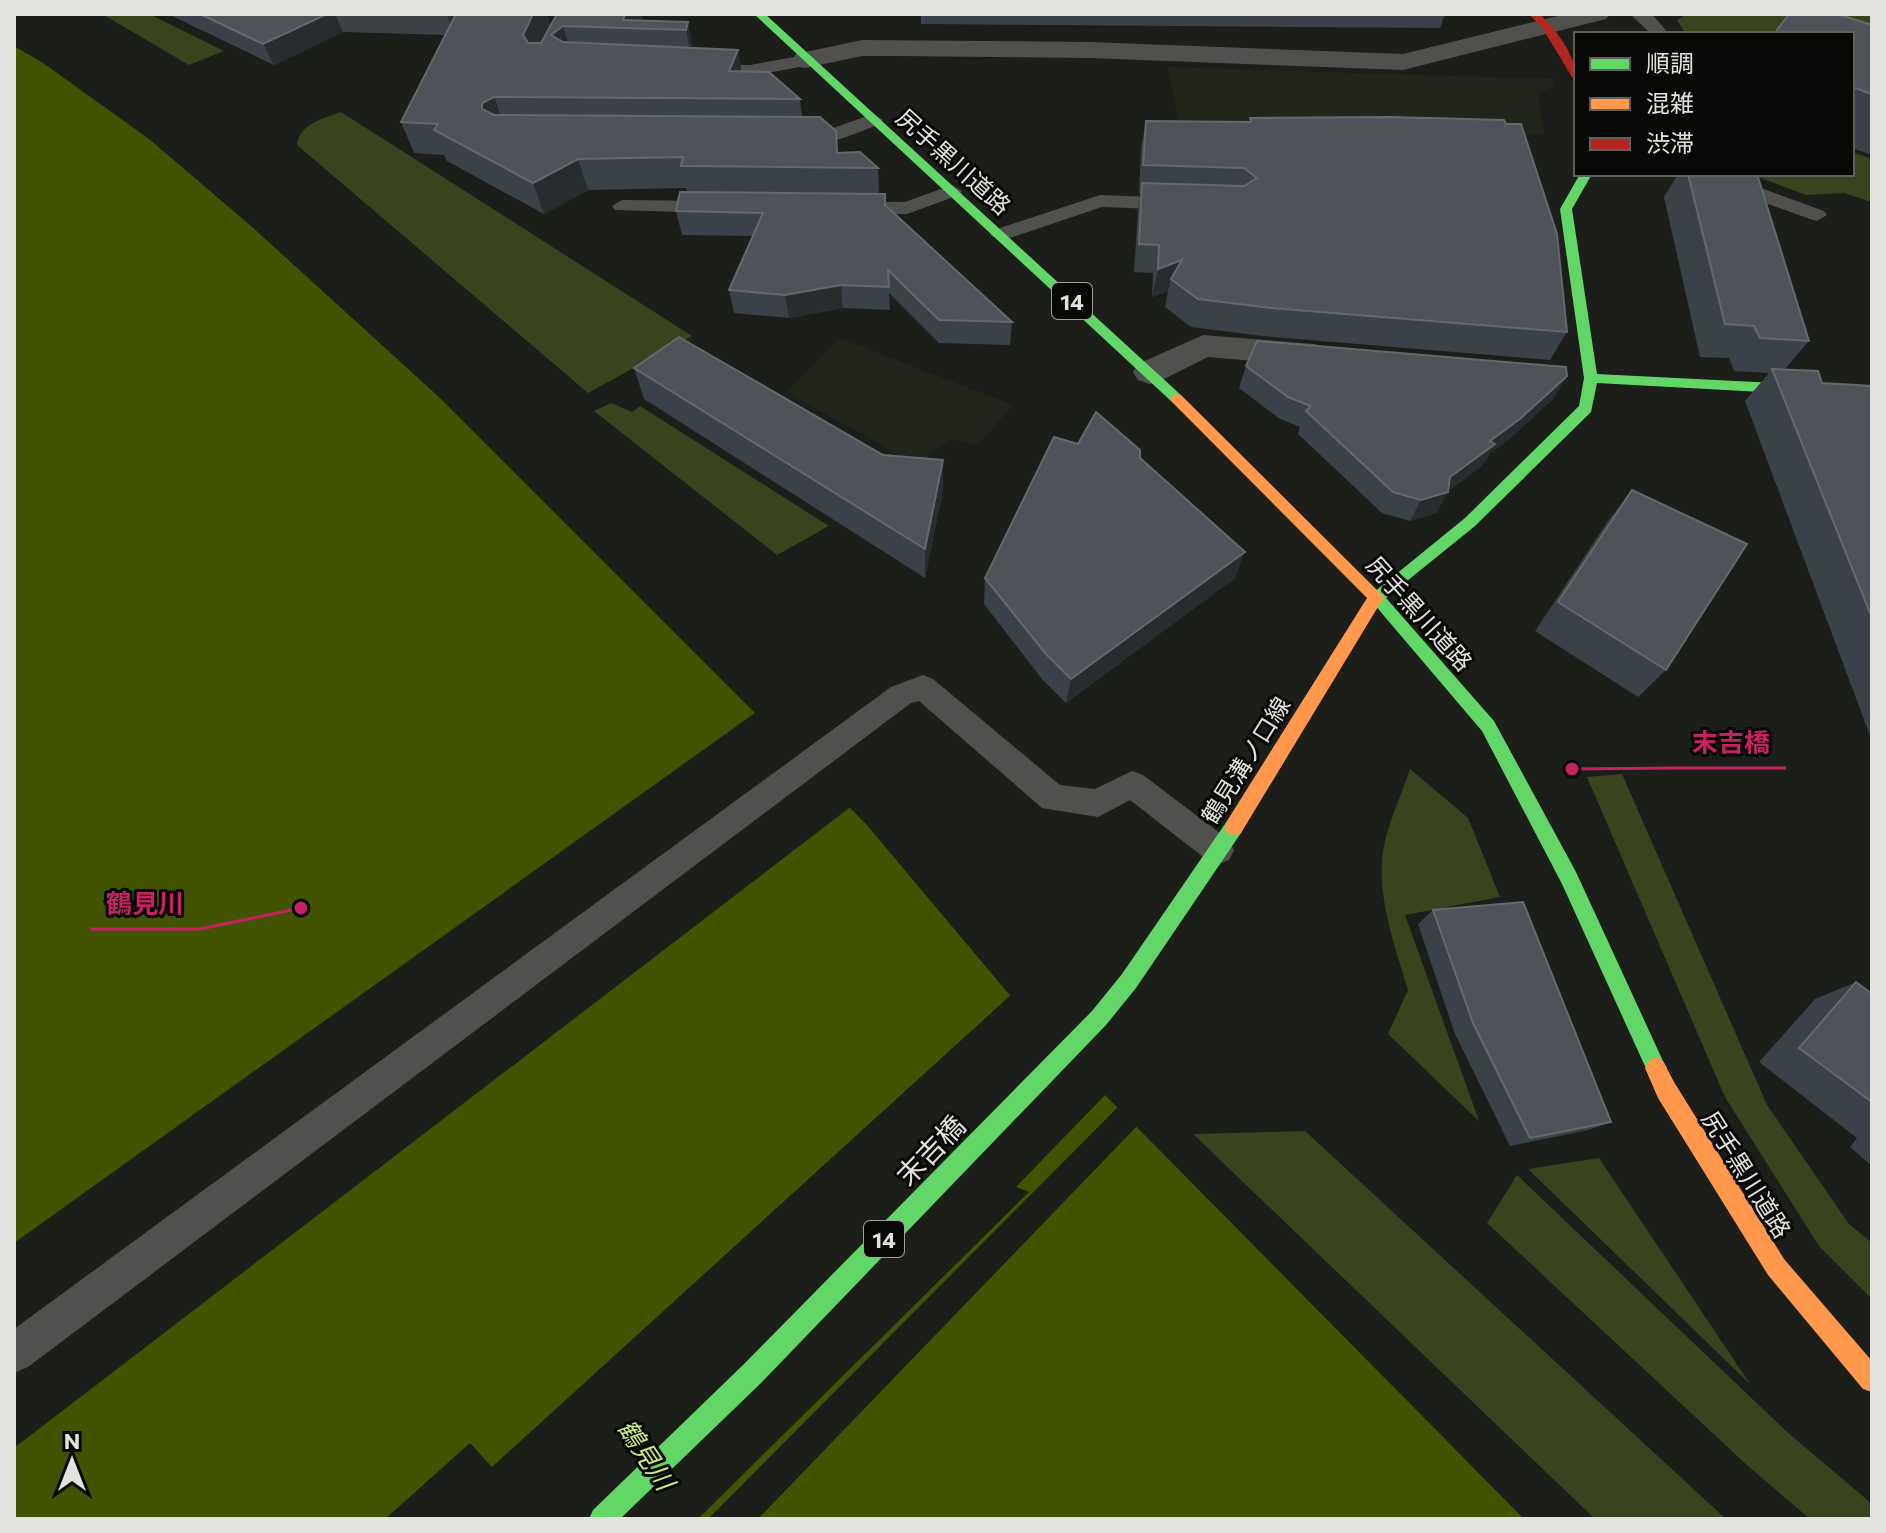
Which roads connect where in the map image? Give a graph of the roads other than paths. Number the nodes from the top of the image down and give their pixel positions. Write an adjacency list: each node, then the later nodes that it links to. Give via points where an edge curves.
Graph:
1 (759, 14): 6 (main road, 尻手黒川道路 / 14)
2 (1597, 14): 4 (street)
3 (1639, 14): 5 (lane)
4 (1540, 21): 6 (street, via 1403,62 898,48 862,48); 8 (main road)
5 (1659, 32)
6 (805, 60): 7 (lane, via 750,70); 9 (main road, 尻手黒川道路 / 14)
7 (690, 69)
8 (1574, 72)
9 (873, 120): 10 (lane, via 821,139); 13 (main road, 尻手黒川道路 / 14)
10 (773, 139)
11 (1585, 176): 22 (main road, via 1566,209)
12 (1709, 176): 18 (lane)
13 (952, 191): 17 (lane, via 907,208); 19 (main road, 尻手黒川道路 / 14)
14 (1207, 204): 19 (lane, via 1100,201)
15 (622, 206): 16 (lane)
16 (733, 207)
17 (828, 207)
18 (1817, 215)
19 (1001, 235): 21 (main road, 尻手黒川道路 / 14)
20 (1343, 358): 21 (street, via 1203,346)
21 (1150, 372): 24 (main road, 尻手黒川道路 / 14)
22 (1576, 376): 23 (main road); 24 (main road, 鶴見溝ノ口線, via 1586,408 1470,522)
23 (1872, 393)
24 (1376, 597): 25 (main road, 鶴見溝ノ口線 / 14); 28 (main road, 尻手黒川道路, via 1488,726 1569,878 1666,1090 1776,1267)
25 (1218, 850): 26 (main road, 鶴見溝ノ口線 / 14); 27 (lane, via 1132,784 1098,803 1053,798 923,687 901,695)
26 (1152, 947): 29 (main road, 末吉橋 / 14, via 1099,1018 752,1374)
27 (14, 1353)
28 (1872, 1380)
29 (602, 1519)

